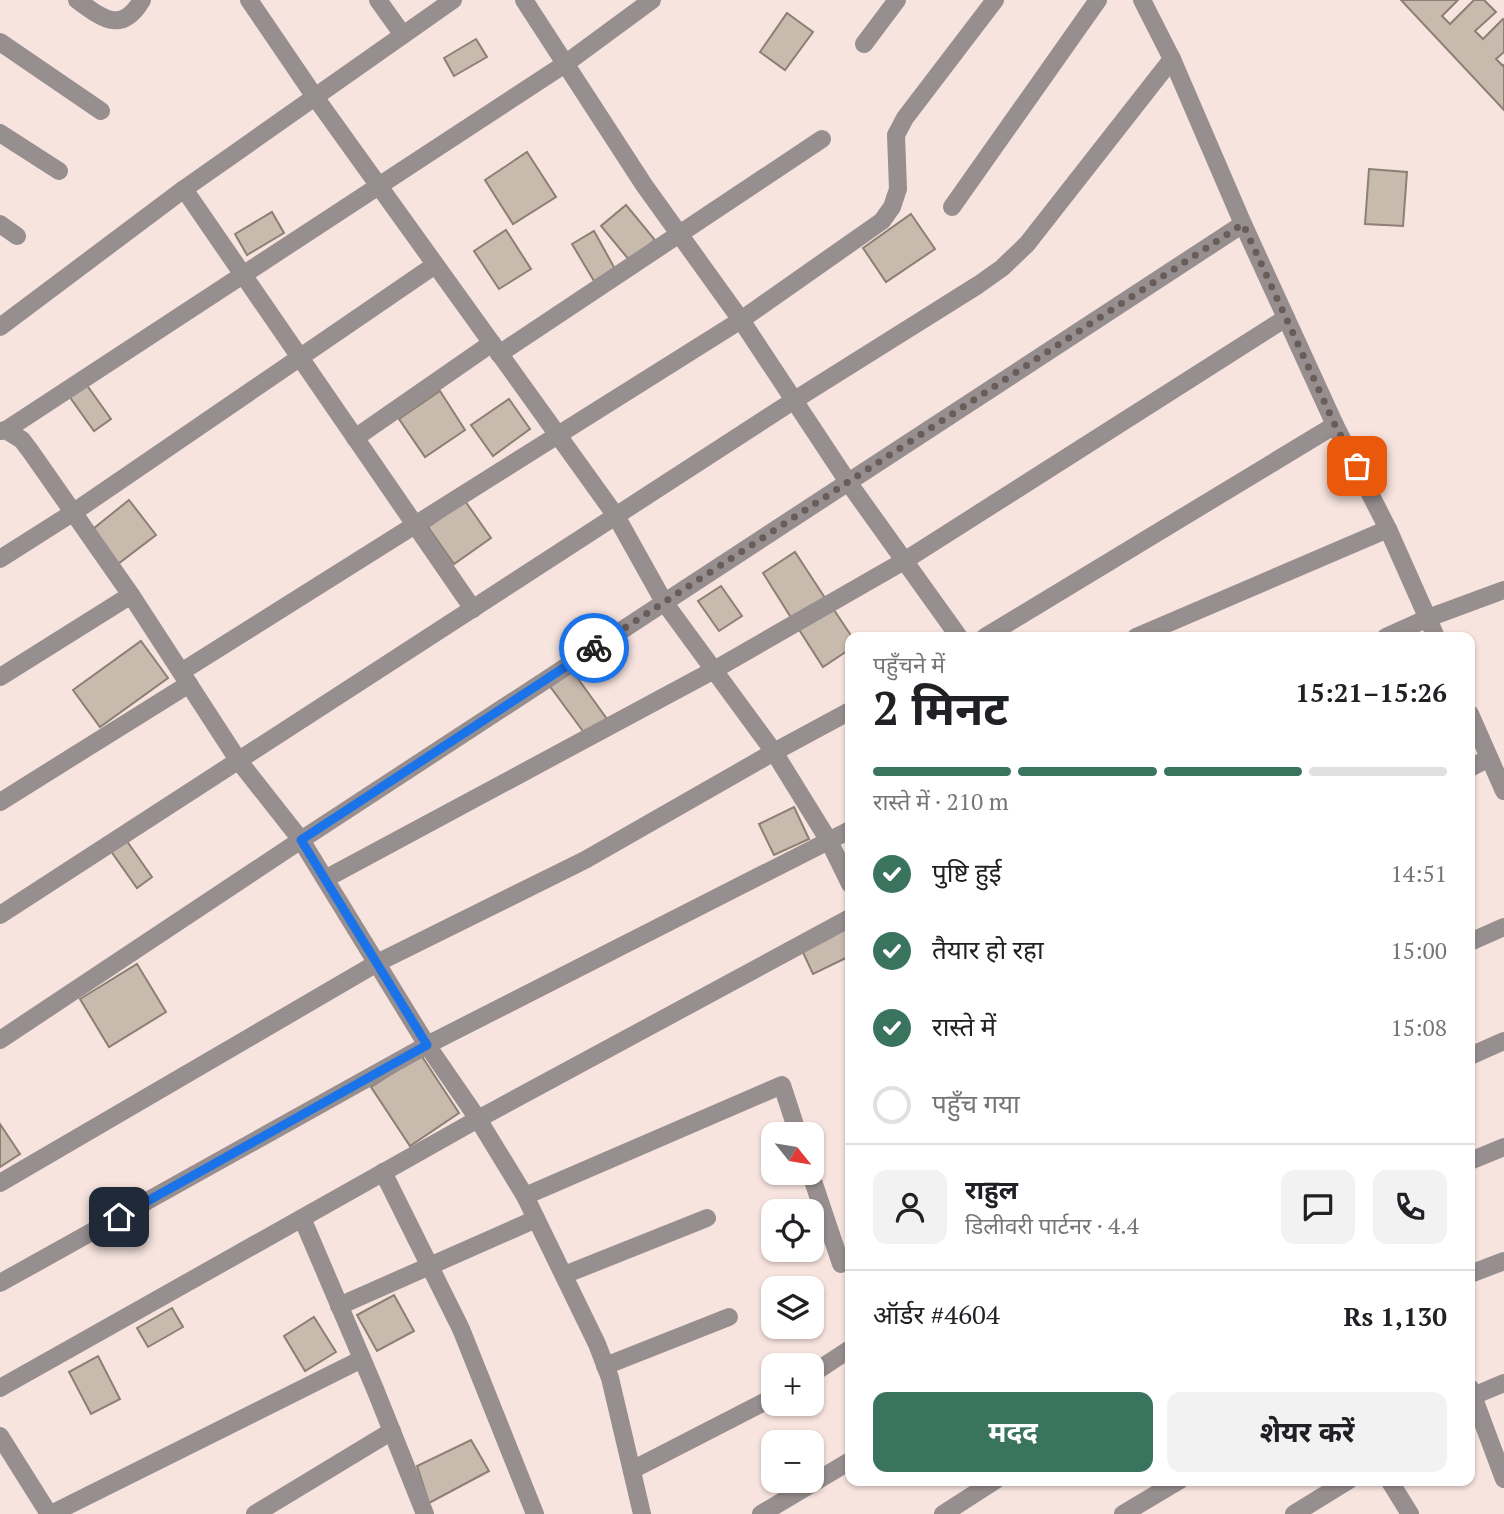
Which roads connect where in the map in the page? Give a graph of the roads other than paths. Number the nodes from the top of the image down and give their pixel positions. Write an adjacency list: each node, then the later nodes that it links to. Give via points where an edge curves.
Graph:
1 (77, 0): 2 (street, via 110,20 122,20)
2 (142, 0)
3 (248, 0): 17 (street)
4 (378, 0): 12 (street)
5 (453, 0): 12 (street)
6 (524, 0): 16 (street)
7 (652, 0): 16 (street)
8 (897, 0): 14 (street)
9 (995, 0): 32 (street, via 896,135 898,189 882,221)
10 (1098, 0): 24 (street)
11 (1142, 0): 15 (street)
12 (403, 35): 17 (street)
13 (0, 41): 18 (street)
14 (864, 44)
15 (1172, 59): 26 (street); 36 (street, via 1027,244 1002,268)
16 (565, 64): 22 (street); 27 (street)
17 (314, 97): 22 (street); 23 (street)
18 (102, 111)
19 (0, 133): 21 (street)
20 (822, 139): 27 (street)
21 (59, 171)
22 (378, 186): 29 (street); 30 (street)
23 (184, 189): 30 (street); 33 (street)
24 (952, 207)
25 (0, 224): 28 (street)
26 (1243, 224): 31 (street); 41 (street)
27 (679, 234): 32 (street); 34 (street)
28 (17, 236)
29 (435, 265): 34 (street); 35 (street)
30 (243, 275): 35 (street); 38 (street)
31 (1286, 318): 37 (street); 47 (street)
32 (741, 320): 36 (street); 39 (street)
33 (0, 327)
34 (495, 349): 39 (street); 40 (street)
35 (301, 358): 40 (street); 42 (street)
36 (793, 401): 41 (street); 43 (street)
37 (1335, 425): 45 (street); 54 (street)
38 (3, 431): 42 (street, via 22,440)
39 (557, 435): 43 (street); 44 (street)
40 (355, 438): 44 (street)
41 (848, 482): 47 (street); 50 (street)
42 (74, 512): 46 (street); 49 (street)
43 (616, 516): 50 (street); 51 (street)
44 (415, 524): 51 (street); 60 (street)
45 (1388, 529): 52 (street); 55 (street)
46 (0, 559)
47 (904, 561): 53 (street); 58 (street)
48 (1504, 590): 52 (street)
49 (131, 595): 59 (street); 60 (street)
50 (664, 602): 58 (street); 70 (street)
51 (473, 609): 65 (street)
52 (1428, 618): 56 (street); 57 (street)
53 (955, 632)
54 (993, 632)
55 (1148, 632)
56 (1396, 632)
57 (1434, 632)
58 (714, 670): 63 (street); 73 (street)
59 (0, 677)
60 (185, 678): 65 (street); 68 (street)
61 (845, 714): 63 (street)
62 (1475, 726): 64 (street)
63 (775, 752): 71 (street); 78 (street, via 585,860)
64 (1489, 758): 66 (street); 67 (street)
65 (238, 760): 70 (street); 74 (street)
66 (1475, 765)
67 (1504, 791)
68 (0, 802)
69 (845, 833): 71 (street)
70 (301, 840): 73 (street); 79 (street)
71 (829, 841): 72 (street); 81 (street)
72 (845, 874)
73 (325, 879): 78 (street)
74 (0, 915)
75 (845, 921): 83 (street)
76 (1504, 927): 77 (street)
77 (1475, 941)
78 (377, 963): 81 (street); 88 (street)
79 (0, 1040)
80 (1504, 1041): 82 (street)
81 (427, 1045): 83 (street); 99 (street)
82 (1475, 1054)
83 (478, 1119): 87 (street); 90 (street)
84 (794, 1122): 90 (street, via 782,1084)
85 (1504, 1147): 86 (street)
86 (1475, 1159)
87 (383, 1172): 91 (street); 96 (street)
88 (0, 1183)
89 (814, 1185): 95 (street)
90 (525, 1196): 93 (street)
91 (302, 1218): 100 (street); 107 (street)
92 (707, 1218): 98 (street)
93 (536, 1219): 96 (street); 98 (street)
94 (1504, 1261): 97 (street)
95 (841, 1264)
96 (430, 1266): 100 (street); 123 (street, via 461,1329)
97 (1475, 1272)
98 (564, 1275): 104 (street)
99 (0, 1283)
100 (339, 1306): 103 (street)
101 (729, 1317): 104 (street)
102 (845, 1352): 105 (street)
103 (362, 1359): 111 (street); 120 (street)
104 (605, 1366): 114 (street)
105 (824, 1366)
106 (1504, 1383): 108 (street)
107 (0, 1388)
108 (1475, 1391)
109 (1475, 1403): 115 (street)
110 (761, 1404): 114 (street)
111 (392, 1431): 121 (street); 122 (street)
112 (0, 1436): 120 (street)
113 (845, 1464): 125 (street)
114 (632, 1470): 124 (street)
115 (1504, 1479)
116 (987, 1486): 126 (street)
117 (1170, 1486): 127 (street)
118 (1339, 1486): 128 (street)
119 (1393, 1486): 129 (street)
120 (50, 1514)
121 (255, 1514)
122 (425, 1514)
123 (535, 1514)
124 (642, 1514)
125 (761, 1514)
126 (943, 1514)
127 (1123, 1514)
128 (1294, 1514)
129 (1410, 1514)

